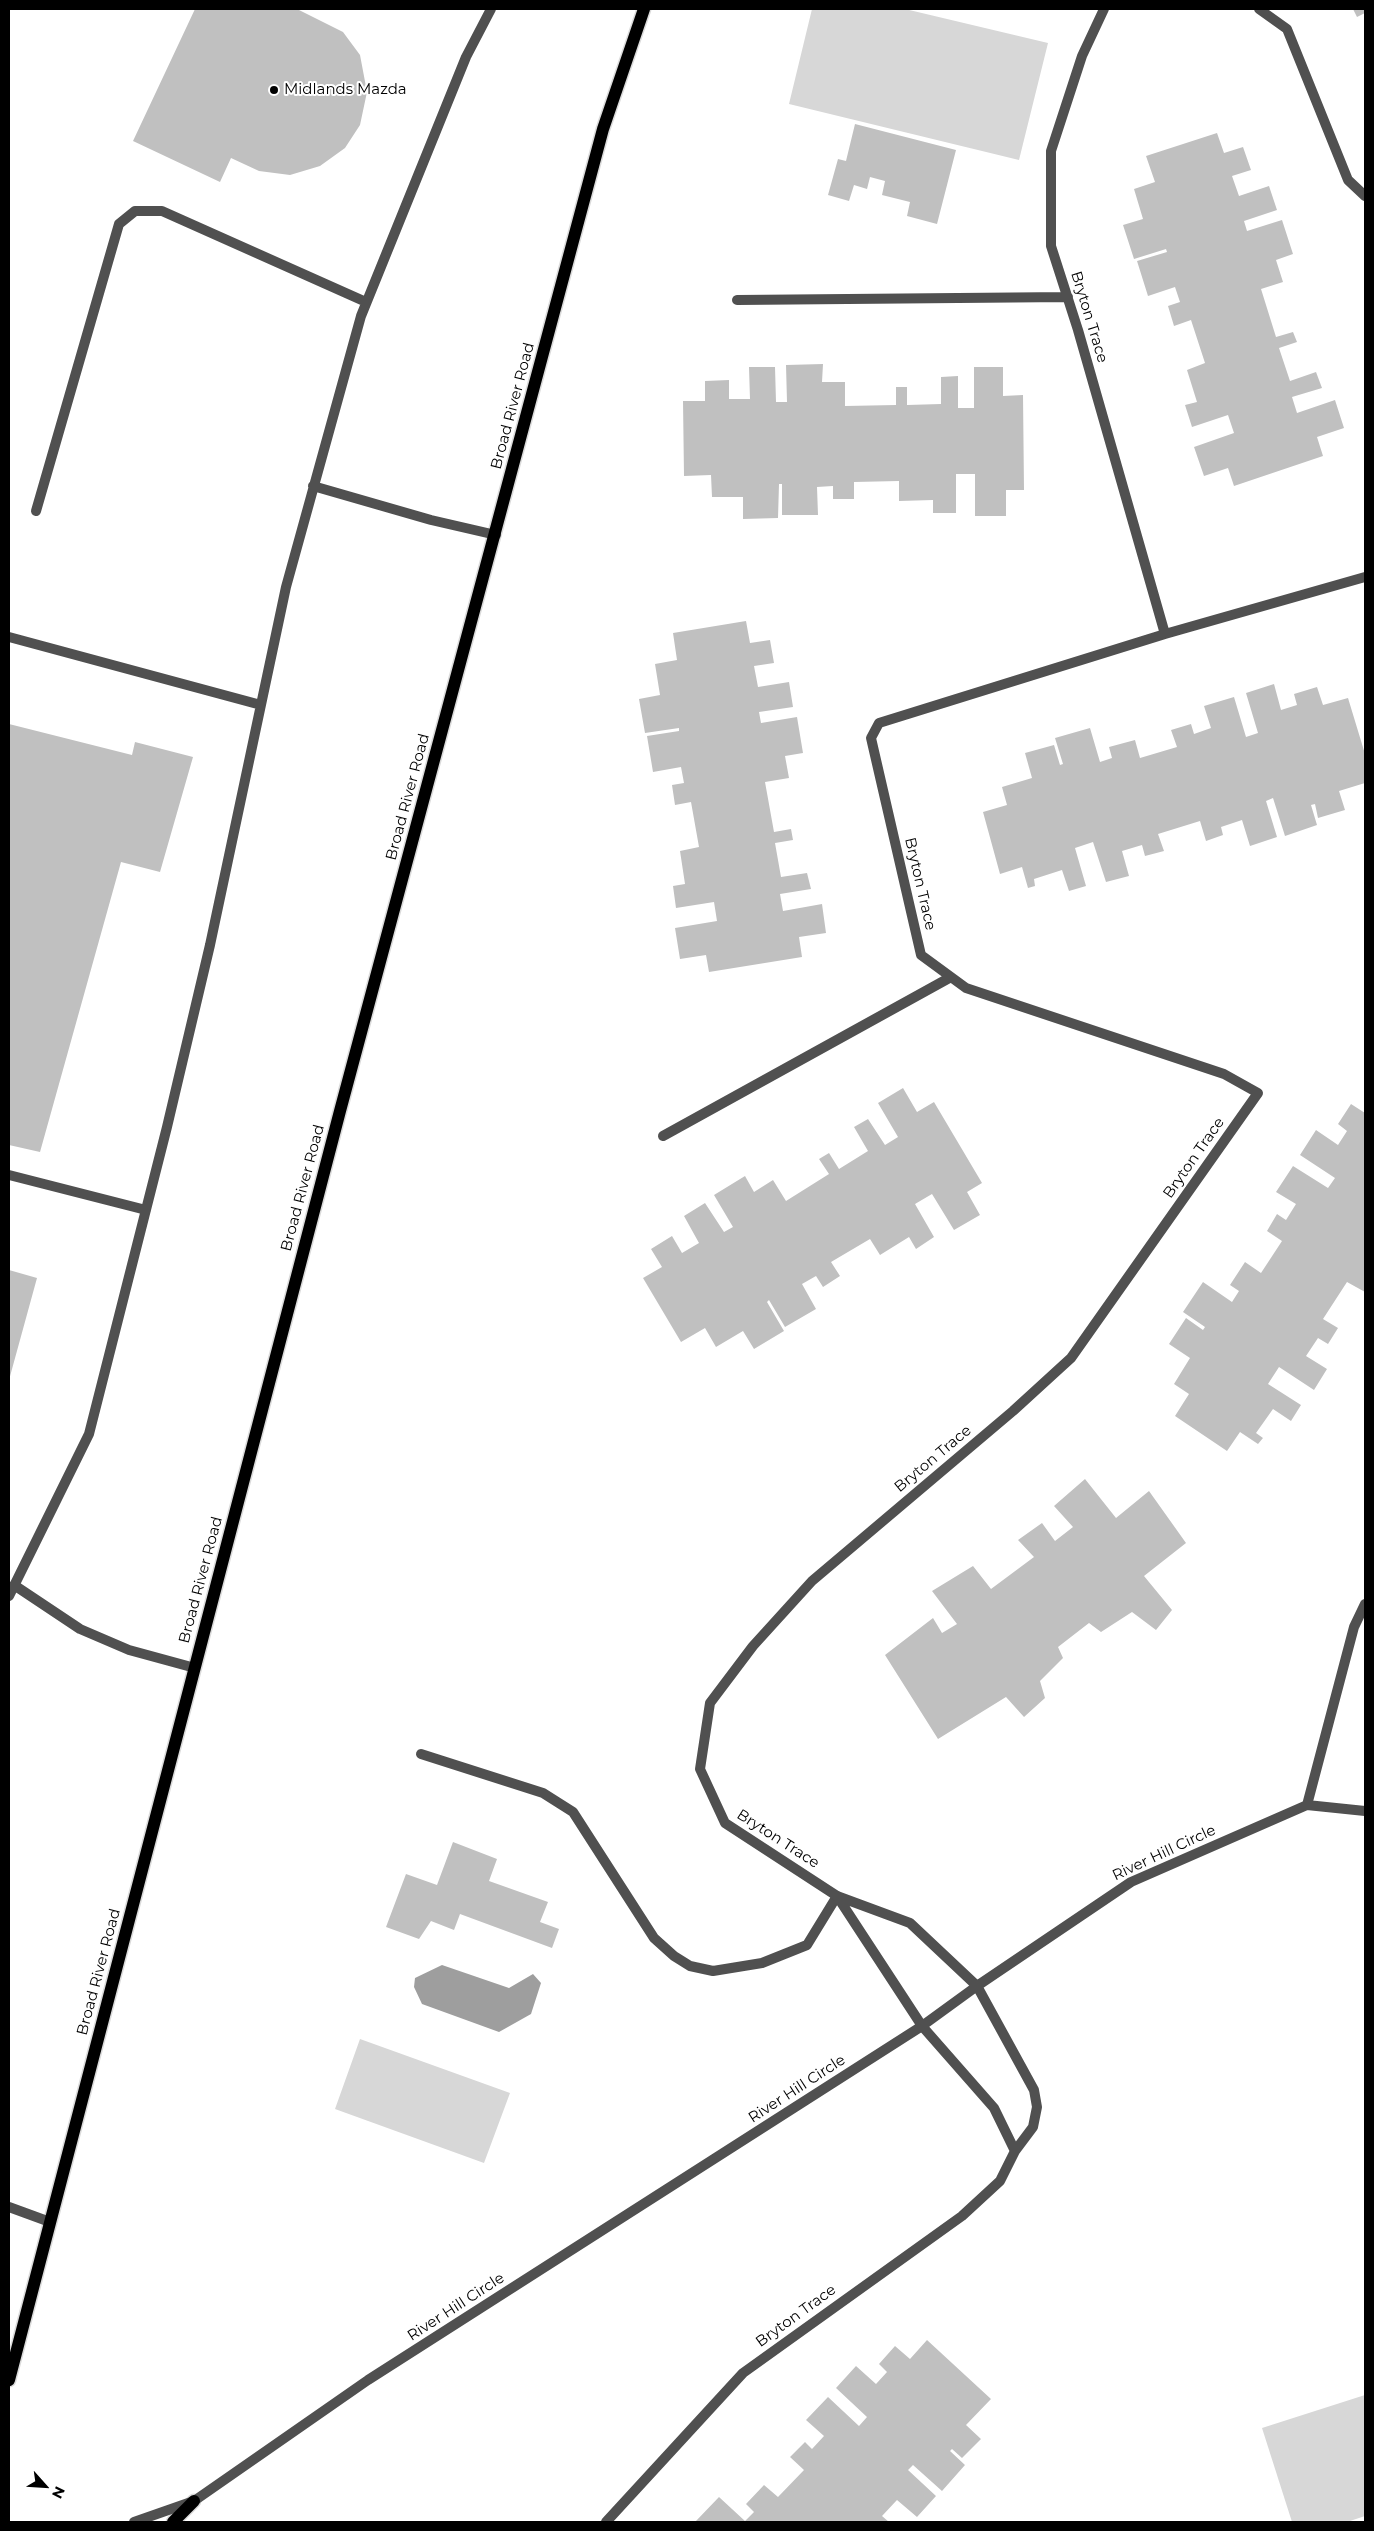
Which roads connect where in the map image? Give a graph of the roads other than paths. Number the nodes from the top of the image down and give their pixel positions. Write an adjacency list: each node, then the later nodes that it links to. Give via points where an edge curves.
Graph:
1 (491, 9): 8 (street, via 466,57)
2 (644, 9): 11 (main road, Broad River Road, via 603,129)
3 (1104, 9): 6 (street, Bryton Trace, via 1082,56 1051,151 1051,246)
4 (1259, 9): 5 (street, via 1287,29 1348,180)
5 (1365, 196)
6 (1068, 297): 7 (street); 13 (street, Bryton Trace)
7 (737, 300)
8 (366, 302): 9 (street); 10 (street, via 162,211 135,211 119,224)
9 (313, 486): 11 (street); 15 (street, via 286,586)
10 (36, 511)
11 (496, 536): 23 (main road, Broad River Road, via 340,1111)
12 (1365, 577): 13 (street, Bryton Trace)
13 (1165, 634): 16 (street, Bryton Trace, via 879,723 871,738 921,955)
14 (9, 637): 15 (street)
15 (261, 705): 19 (street, via 210,945)
16 (951, 977): 17 (street); 27 (street, Bryton Trace, via 966,988 1224,1074 1258,1093 1071,1358 1013,1412 812,1581 753,1646 710,1703 700,1769 725,1823)
17 (663, 1136)
18 (9, 1175): 19 (street)
19 (146, 1210): 20 (street, via 89,1434)
20 (14, 1585): 21 (street); 23 (street, via 80,1629 129,1650)
21 (9, 1596)
22 (1365, 1604): 25 (street, via 1354,1627)
23 (195, 1668): 32 (main road, Broad River Road)
24 (421, 1754): 27 (street, via 543,1794 573,1812 654,1938 690,1966 713,1971 762,1963 807,1945)
25 (1307, 1805): 26 (street); 28 (street, River Hill Circle, via 1131,1882)
26 (1365, 1811)
27 (837, 1896): 28 (street, Bryton Trace, via 910,1923); 29 (street, Bryton Trace)
28 (977, 1986): 29 (street, River Hill Circle); 30 (street, Bryton Trace, via 1034,2090 1037,2107 1033,2127)
29 (922, 2026): 30 (street, Bryton Trace, via 994,2108); 34 (street, River Hill Circle, via 368,2380)
30 (1015, 2151): 37 (street, Bryton Trace, via 1000,2181 962,2216 743,2373)
31 (9, 2207): 32 (street)
32 (50, 2222): 33 (main road, Broad River Road)
33 (9, 2380)
34 (194, 2501): 35 (street, River Hill Circle); 36 (main road)
35 (134, 2522)
36 (173, 2522)
37 (606, 2522)

